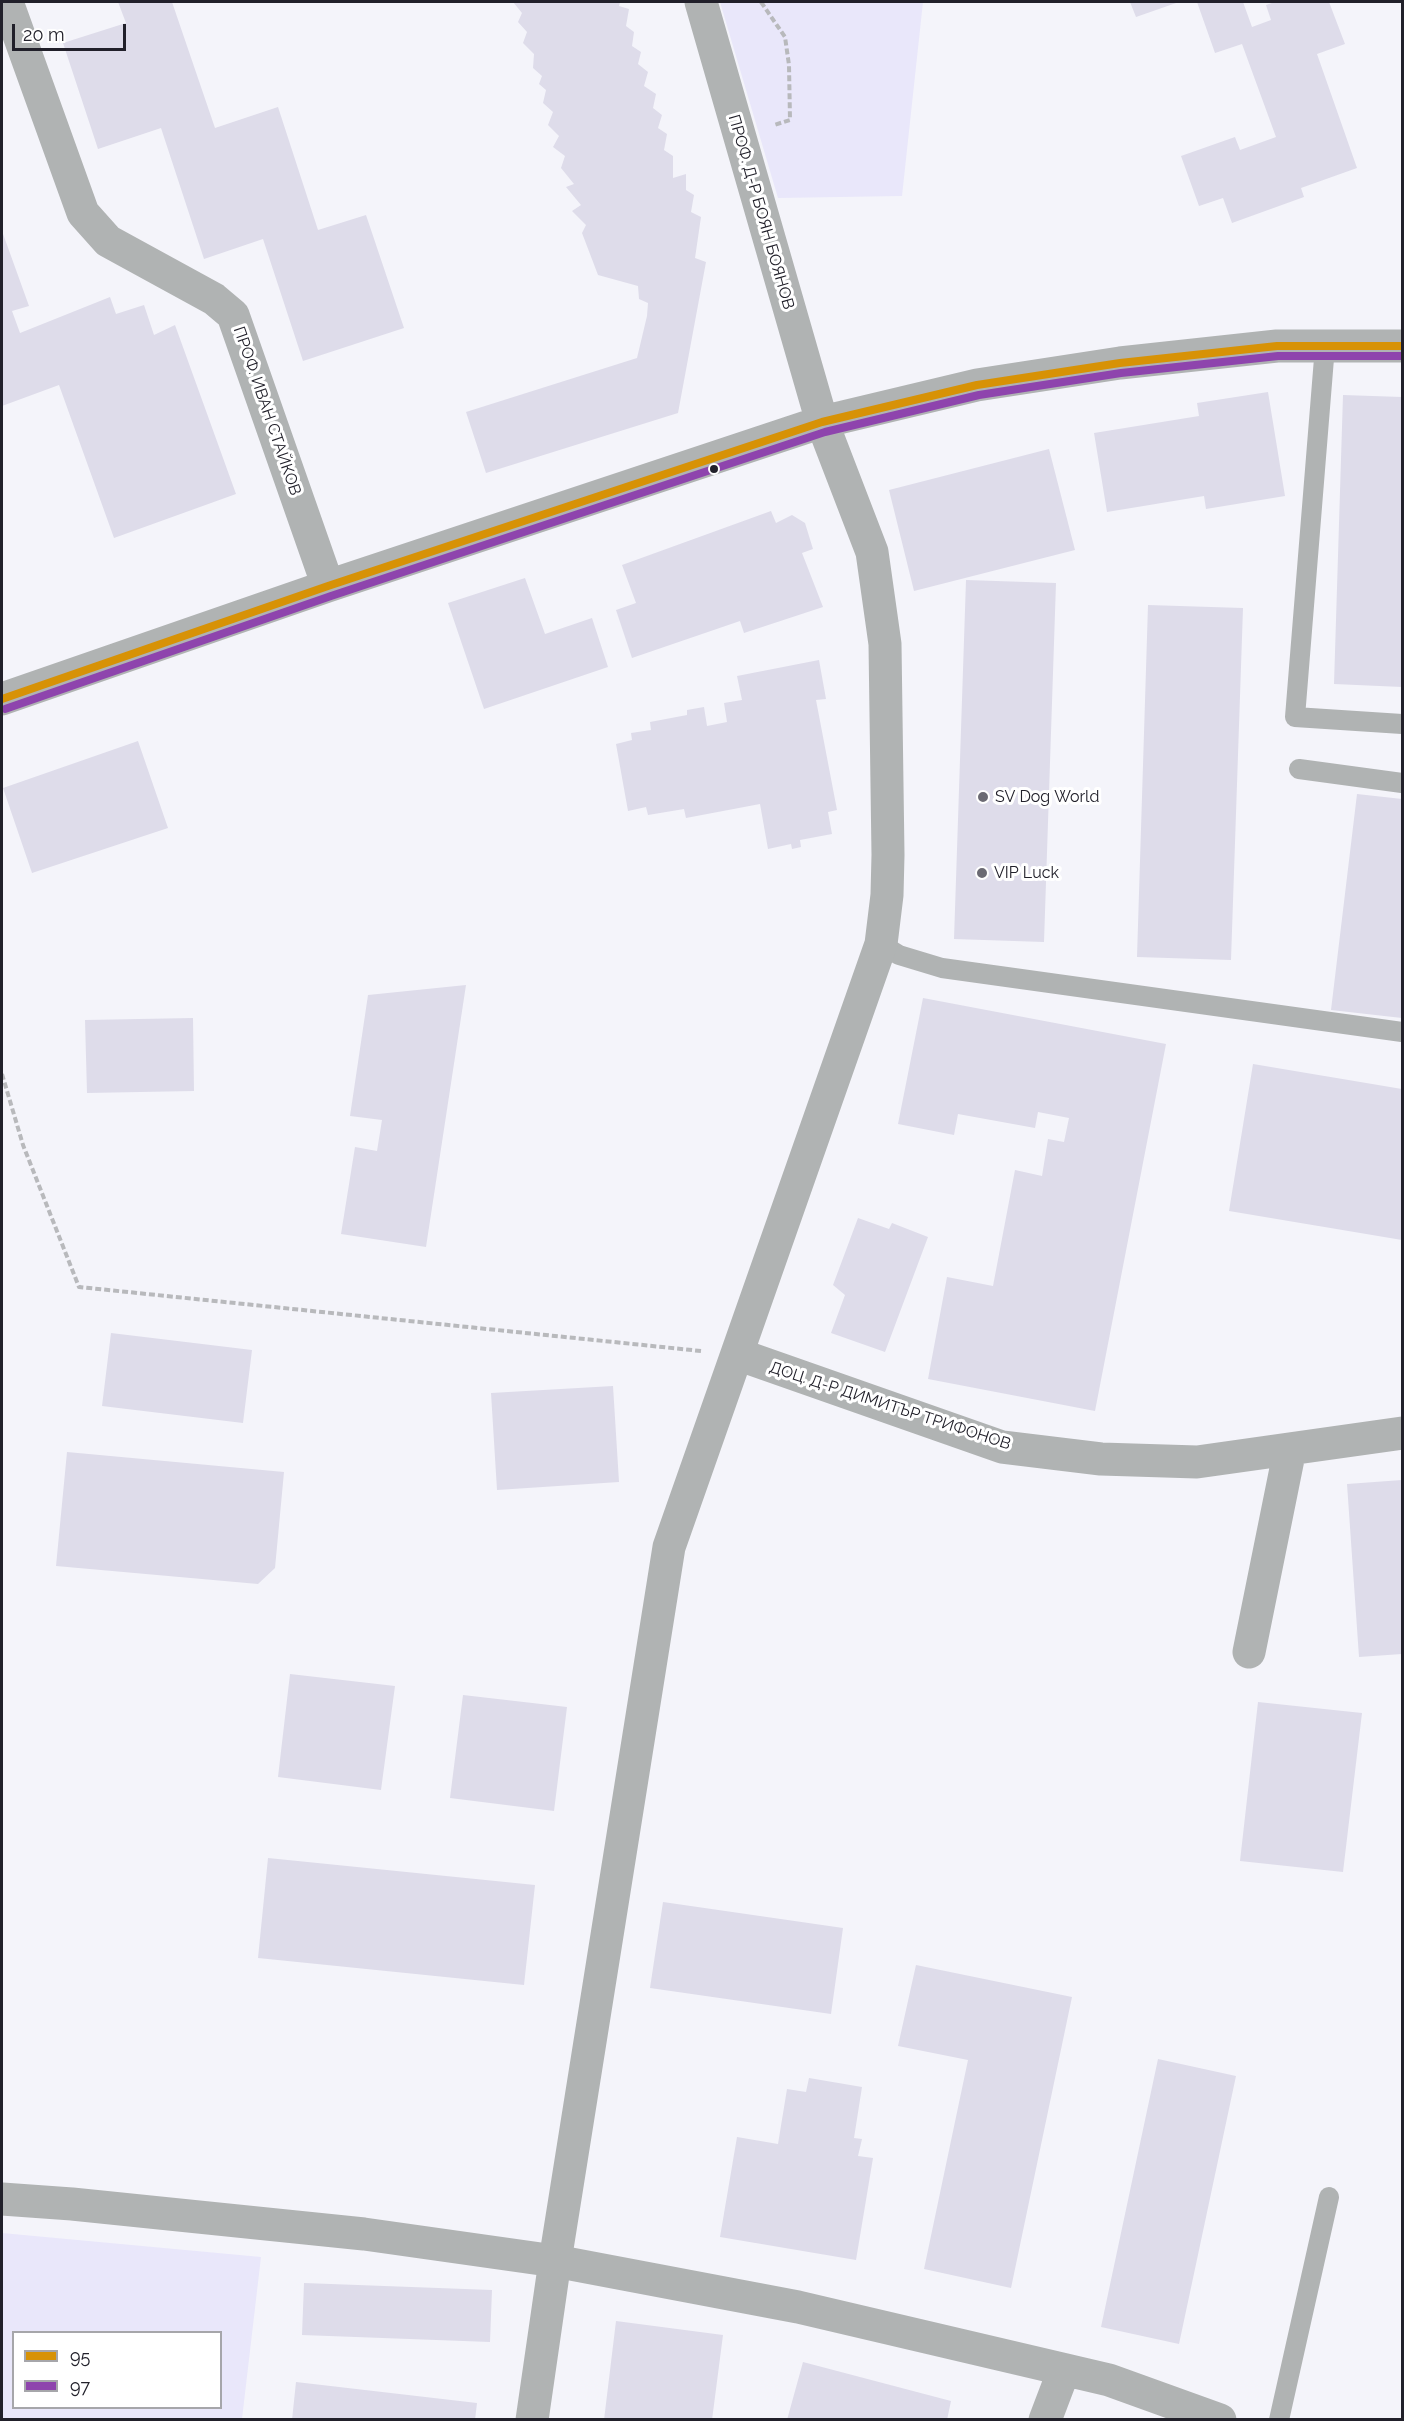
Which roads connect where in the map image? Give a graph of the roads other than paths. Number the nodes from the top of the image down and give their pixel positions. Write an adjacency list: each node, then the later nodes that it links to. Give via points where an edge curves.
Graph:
1 (7, 2): 6 (street, ПРОФ. ИВАН СТАЙКОВ, via 83,213 108,241 214,299 233,315)
2 (701, 2): 5 (street, ПРОФ. Д-Р БОЯН БОЯНОВ)
3 (1325, 346): 4 (street); 5 (street, via 1277,346 1120,363 977,385); 8 (lane, via 1295,717)
4 (1402, 346)
5 (822, 422): 6 (street); 11 (street, ПРОФ. Д-Р БОЯН БОЯНОВ, via 872,552 884,626 888,845)
6 (328, 586): 7 (street)
7 (2, 699)
8 (1402, 724)
9 (1299, 769): 10 (lane)
10 (1402, 783)
11 (881, 944): 12 (lane, via 899,955 942,968); 13 (street, ПРОФ. Д-Р БОЯН БОЯНОВ)
12 (1402, 1032)
13 (737, 1354): 15 (street, ДОЦ. Д-Р ДИМИТЪР ТРИФОНОВ, via 1002,1447 1101,1459 1197,1462); 19 (street, ПРОФ. Д-Р БОЯН БОЯНОВ, via 669,1546)
14 (1402, 1433): 15 (street, ДОЦ. Д-Р ДИМИТЪР ТРИФОНОВ)
15 (1290, 1449): 16 (street)
16 (1248, 1652)
17 (1329, 2198): 24 (lane)
18 (2, 2199): 19 (street, via 364,2234)
19 (555, 2261): 20 (street, via 798,2307); 21 (street, ПРОФ. Д-Р БОЯН БОЯНОВ)
20 (1064, 2370): 22 (street); 23 (street, via 1109,2380)
21 (532, 2420)
22 (1045, 2420)
23 (1220, 2420)
24 (1279, 2420)

